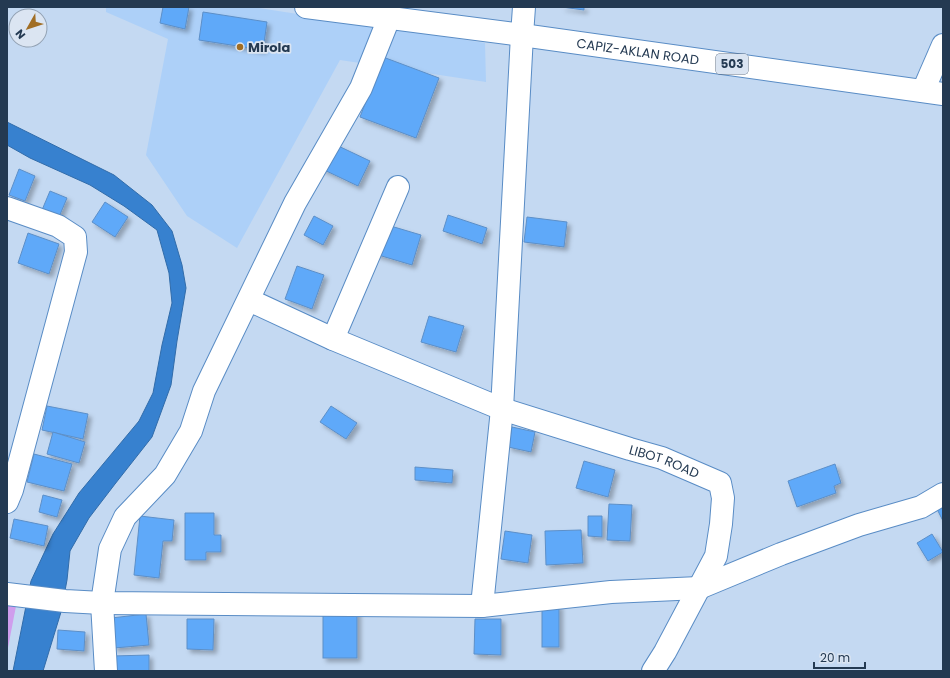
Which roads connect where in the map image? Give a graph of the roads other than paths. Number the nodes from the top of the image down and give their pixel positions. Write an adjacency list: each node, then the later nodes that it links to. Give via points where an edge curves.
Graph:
1 (306, 7): 3 (main road, CAPIZ-AKLAN ROAD)
2 (524, 7): 4 (main road)
3 (389, 18): 4 (main road, CAPIZ-AKLAN ROAD); 9 (main road, via 361,88 294,203)
4 (522, 35): 6 (main road, CAPIZ-AKLAN ROAD / 503); 11 (main road)
5 (943, 45): 6 (main road)
6 (933, 93)
7 (398, 187): 10 (main road)
8 (7, 208): 12 (main road, via 58,226 70,233 75,237 76,252)
9 (249, 300): 10 (main road); 16 (main road, via 204,391 191,431 165,474 125,517 110,549)
10 (333, 339): 11 (main road)
11 (502, 409): 14 (main road, LIBOT ROAD, via 662,458 720,483 723,498 716,556); 17 (main road)
12 (9, 493)
13 (943, 494): 14 (main road, via 921,507 859,525)
14 (699, 588): 17 (main road, via 611,592); 19 (main road)
15 (15, 596): 16 (main road)
16 (102, 603): 17 (main road); 18 (main road)
17 (482, 606)
18 (106, 671)
19 (653, 671)

